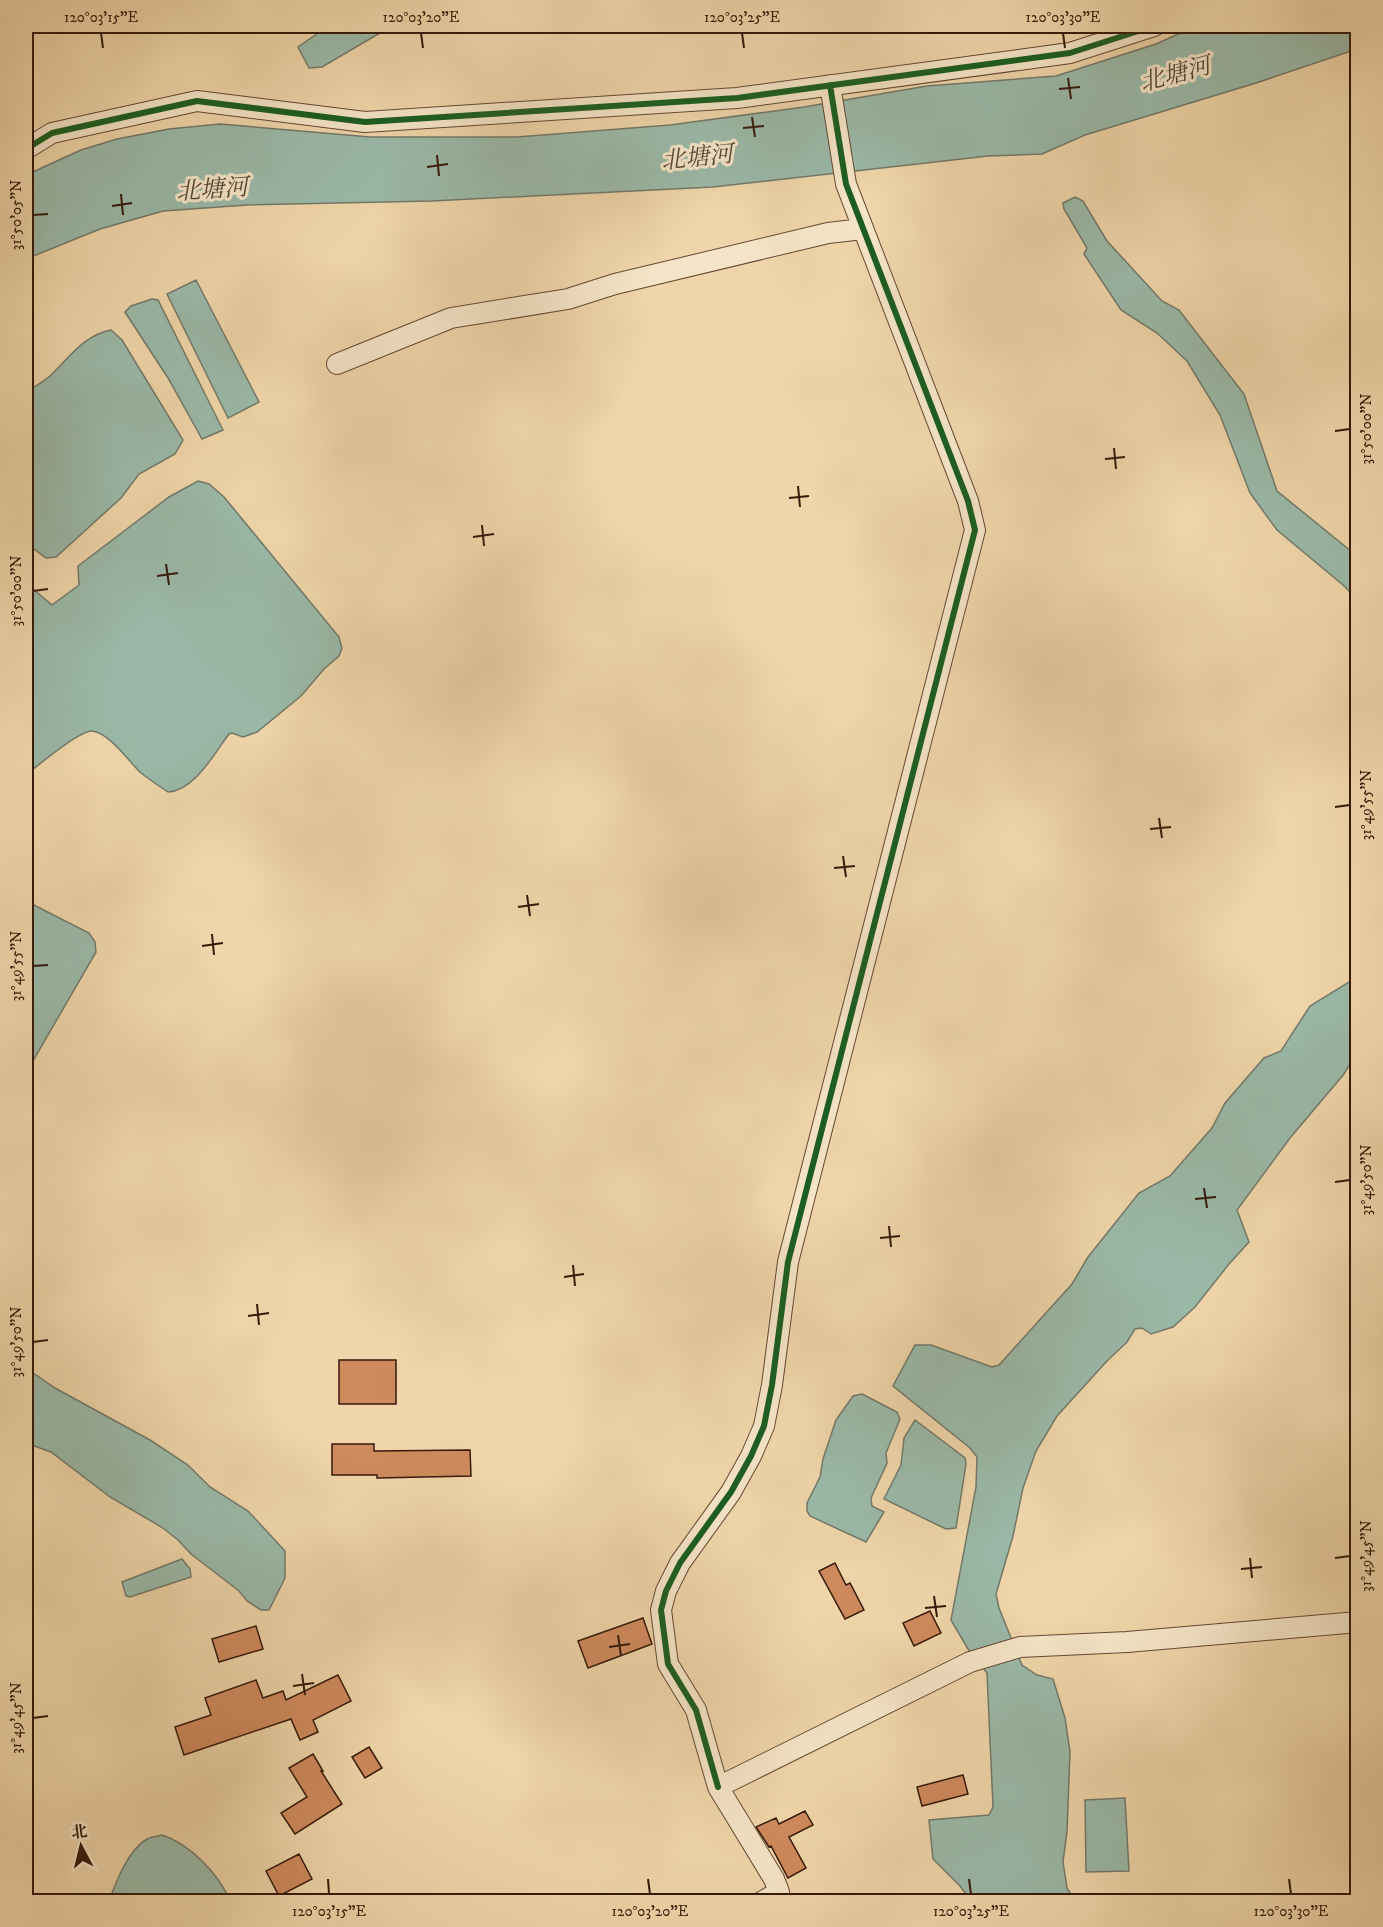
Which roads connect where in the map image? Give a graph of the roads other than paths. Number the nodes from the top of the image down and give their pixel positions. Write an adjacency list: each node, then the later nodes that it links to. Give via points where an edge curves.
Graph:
1 (1154, 26): 2 (street, via 1070,53)
2 (831, 90): 3 (street, via 365,122 197,101 52,132); 4 (street, via 846,184)
3 (26, 149)
4 (863, 228): 5 (street, via 638,278 568,299 451,318); 7 (street, via 969,501 975,530 788,1262 764,1426 731,1492 680,1563 661,1610 668,1664 696,1710)
5 (337, 364)
6 (1358, 1622): 7 (street, via 1020,1647 970,1662)
7 (718, 1787): 8 (street, via 779,1892)
8 (761, 1902)

